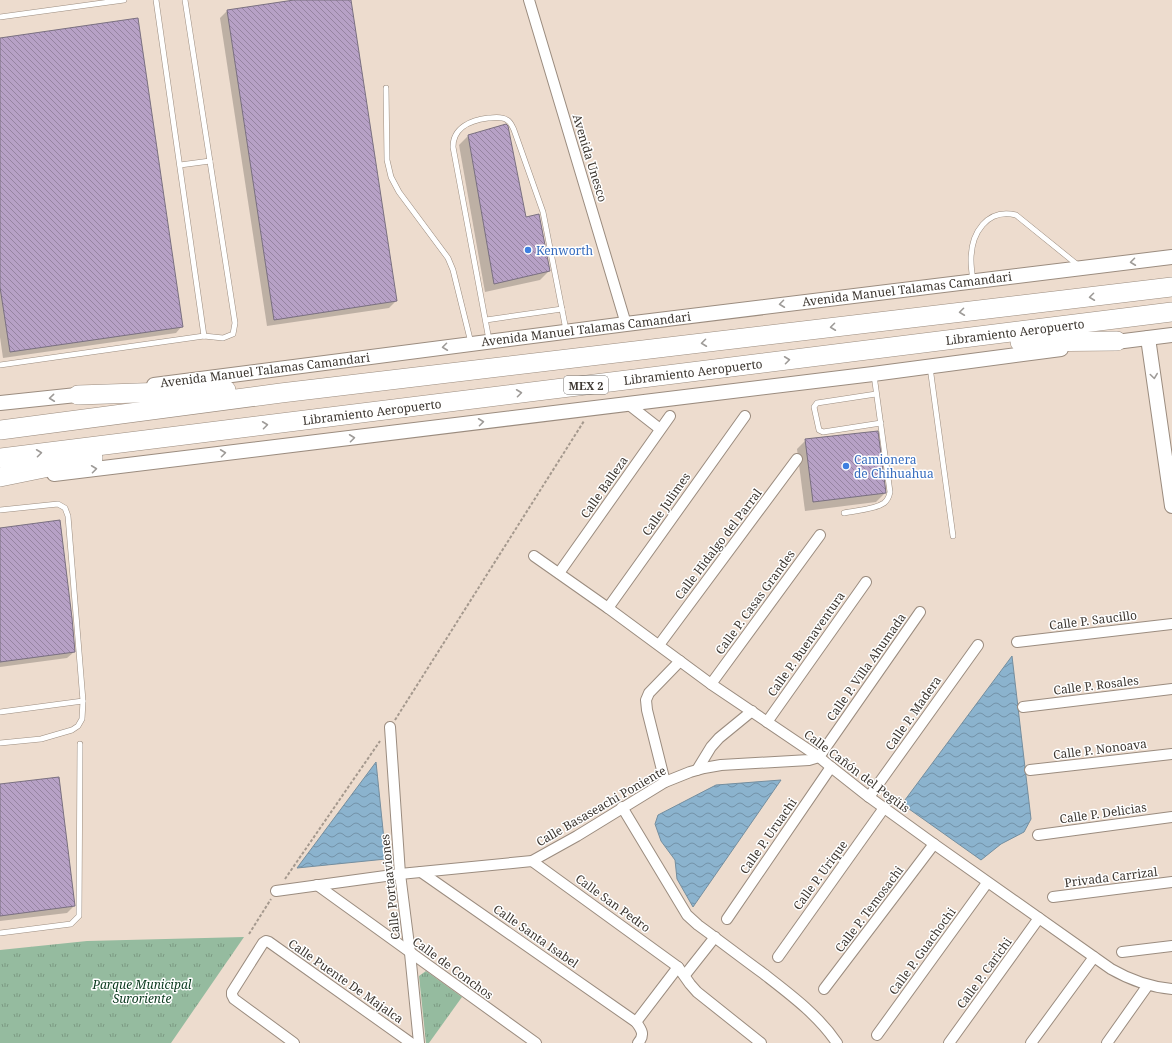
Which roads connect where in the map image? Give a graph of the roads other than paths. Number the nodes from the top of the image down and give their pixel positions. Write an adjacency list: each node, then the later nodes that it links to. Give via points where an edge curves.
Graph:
1 (124, 0): 5 (lane)
2 (156, 0): 9 (lane)
3 (185, 0): 8 (lane)
4 (529, 0): 17 (street, Avenida Unesco)
5 (111, 1): 6 (lane)
6 (0, 18)
7 (386, 88): 25 (lane, via 388,160 391,177 399,192 448,258)
8 (210, 161): 9 (lane); 19 (lane, via 235,323 234,334 223,338)
9 (180, 165): 19 (lane)
10 (1172, 257): 11 (main road, Avenida Manuel Talamas Camandari, one-way to 11)
11 (1082, 268): 12 (main road, Avenida Manuel Talamas Camandari); 12 (lane, via 1016,215 999,214 986,220 979,228 973,243 970,259)
12 (973, 281): 17 (main road, Avenida Manuel Talamas Camandari, one-way to 17)
13 (1172, 287): 29 (highway, MEX 2, one-way to 29)
14 (562, 309): 16 (lane); 16 (lane, via 543,212 514,130 510,122 499,117 480,119 467,123 457,133 453,142); 18 (lane)
15 (1172, 312): 24 (highway, Libramiento Aeropuerto / MEX 2)
16 (486, 320): 22 (lane)
17 (626, 324): 18 (main road, Avenida Manuel Talamas Camandari)
18 (567, 331): 22 (main road, Avenida Manuel Talamas Camandari)
19 (204, 336): 26 (lane)
20 (1172, 337): 21 (main road)
21 (1148, 338): 23 (main road); 44 (main road, one-way to 44)
22 (489, 341): 25 (main road, Avenida Manuel Talamas Camandari)
23 (1117, 341): 24 (highway); 27 (main road)
24 (936, 342): 39 (highway, Libramiento Aeropuerto / MEX 2, one-way to 24)
25 (472, 344): 31 (main road, Avenida Manuel Talamas Camandari, one-way to 31)
26 (0, 365)
27 (930, 366): 28 (main road); 49 (lane)
28 (874, 374): 30 (lane); 33 (main road)
29 (281, 393): 31 (highway, via 214,390); 38 (highway, MEX 2)
30 (876, 394): 36 (lane); 36 (lane, via 816,403 815,418 818,430 823,432)
31 (78, 395): 32 (main road, Avenida Manuel Talamas Camandari, one-way to 32)
32 (0, 403)
33 (628, 404): 37 (street); 43 (main road, one-way to 33)
34 (670, 416): 37 (street, Calle Balleza)
35 (745, 416): 53 (street, Calle Julimes)
36 (881, 423): 47 (lane, via 890,487 888,499 875,507)
37 (660, 428): 51 (street, Calle Balleza)
38 (0, 430)
39 (196, 433): 40 (highway, Libramiento Aeropuerto / MEX 2, one-way to 39); 42 (highway, via 135,449)
40 (0, 458)
41 (797, 459): 57 (street, Calle Hidalgo del Parral)
42 (0, 477)
43 (0, 481)
44 (1170, 484): 45 (main road)
45 (1172, 506)
46 (0, 510): 62 (lane, via 58,504 65,508 68,516)
47 (844, 513)
48 (820, 535): 60 (street, Calle P. Casas Grandes)
49 (953, 536)
50 (534, 556): 51 (street, Calle Cañón del Pegüis)
51 (559, 573): 53 (street, Calle Cañón del Pegüis)
52 (866, 582): 66 (street, Calle P. Buenaventura)
53 (608, 608): 57 (street, Calle Cañón del Pegüis)
54 (920, 612): 71 (street, Calle P. Villa Ahumada)
55 (1172, 624): 56 (street, Calle P. Saucillo)
56 (1017, 642)
57 (659, 645): 59 (street, Calle Cañón del Pegüis)
58 (978, 645): 76 (street, Calle P. Madera)
59 (680, 660): 60 (street, Calle Cañón del Pegüis); 75 (street, via 649,693 646,700)
60 (711, 684): 64 (street, Calle Cañón del Pegüis)
61 (1172, 689): 63 (street, Calle P. Rosales)
62 (83, 701): 65 (lane); 68 (lane, via 82,719 72,730 41,739)
63 (1023, 707)
64 (752, 711): 66 (street, Calle Cañón del Pegüis); 73 (street, via 719,738)
65 (0, 712)
66 (767, 722): 71 (street, Calle Cañón del Pegüis)
67 (390, 727): 84 (street, Calle Portaaviones)
68 (0, 744)
69 (80, 744): 92 (lane, via 79,916 71,924)
70 (1172, 754): 74 (street, Calle P. Nonoava)
71 (819, 756): 72 (street, Calle Cañón del Pegüis); 73 (street, Calle Basaseachi Poniente, via 809,760 721,765)
72 (831, 767): 76 (street, Calle Cañón del Pegüis); 90 (street, Calle P. Uruachi)
73 (697, 770): 75 (street, Calle Basaseachi Poniente)
74 (1030, 770)
75 (665, 782): 77 (street, Calle Basaseachi Poniente)
76 (869, 797): 78 (street, Calle Cañón del Pegüis)
77 (622, 808): 82 (street, Calle Basaseachi Poniente); 93 (street, via 687,916)
78 (884, 808): 81 (street, Calle Cañón del Pegüis); 97 (street, Calle P. Urique)
79 (1172, 817): 80 (street, Calle P. Delicias)
80 (1038, 835)
81 (934, 844): 86 (street, Calle Cañón del Pegüis); 102 (street, Calle P. Temosachi)
82 (532, 861): 83 (street, Calle Basaseachi Poniente); 99 (street, Calle San Pedro)
83 (421, 872): 84 (street, Calle Basaseachi Poniente); 103 (street, Calle Santa Isabel)
84 (400, 874): 87 (street, Calle Basaseachi Poniente); 96 (street, Calle Portaaviones)
85 (1172, 882): 89 (street, Privada Carrizal)
86 (988, 883): 91 (street, Calle Cañón del Pegüis); 104 (street, Calle P. Guachochi)
87 (317, 885): 88 (street, Calle Basaseachi Poniente); 96 (street, Calle de Conchos)
88 (276, 891)
89 (1053, 897)
90 (727, 918)
91 (1039, 918): 98 (street, Calle Cañón del Pegüis); 112 (street, Calle P. Carichi)
92 (0, 933)
93 (715, 937): 99 (street); 111 (street, via 792,995 829,1031)
94 (1172, 946): 95 (street)
95 (1122, 952)
96 (410, 953): 107 (street, Calle Portaaviones); 108 (street, Calle de Conchos)
97 (778, 956)
98 (1094, 957): 100 (street, Calle Cañón del Pegüis, via 1122,976); 113 (street)
99 (682, 971): 103 (street); 110 (street, Calle San Pedro, via 697,992)
100 (1148, 985): 101 (street, Calle Cañón del Pegüis); 114 (street)
101 (1172, 989)
102 (824, 990)
103 (636, 1022): 109 (street, via 643,1034)
104 (877, 1035)
105 (294, 1043): 106 (street, Calle Puente De Majalca, via 232,995 266,941)
106 (412, 1043)
107 (419, 1043)
108 (536, 1043)
109 (638, 1043)
110 (761, 1043)
111 (837, 1043)
112 (949, 1043)
113 (1031, 1043)
114 (1107, 1043)

